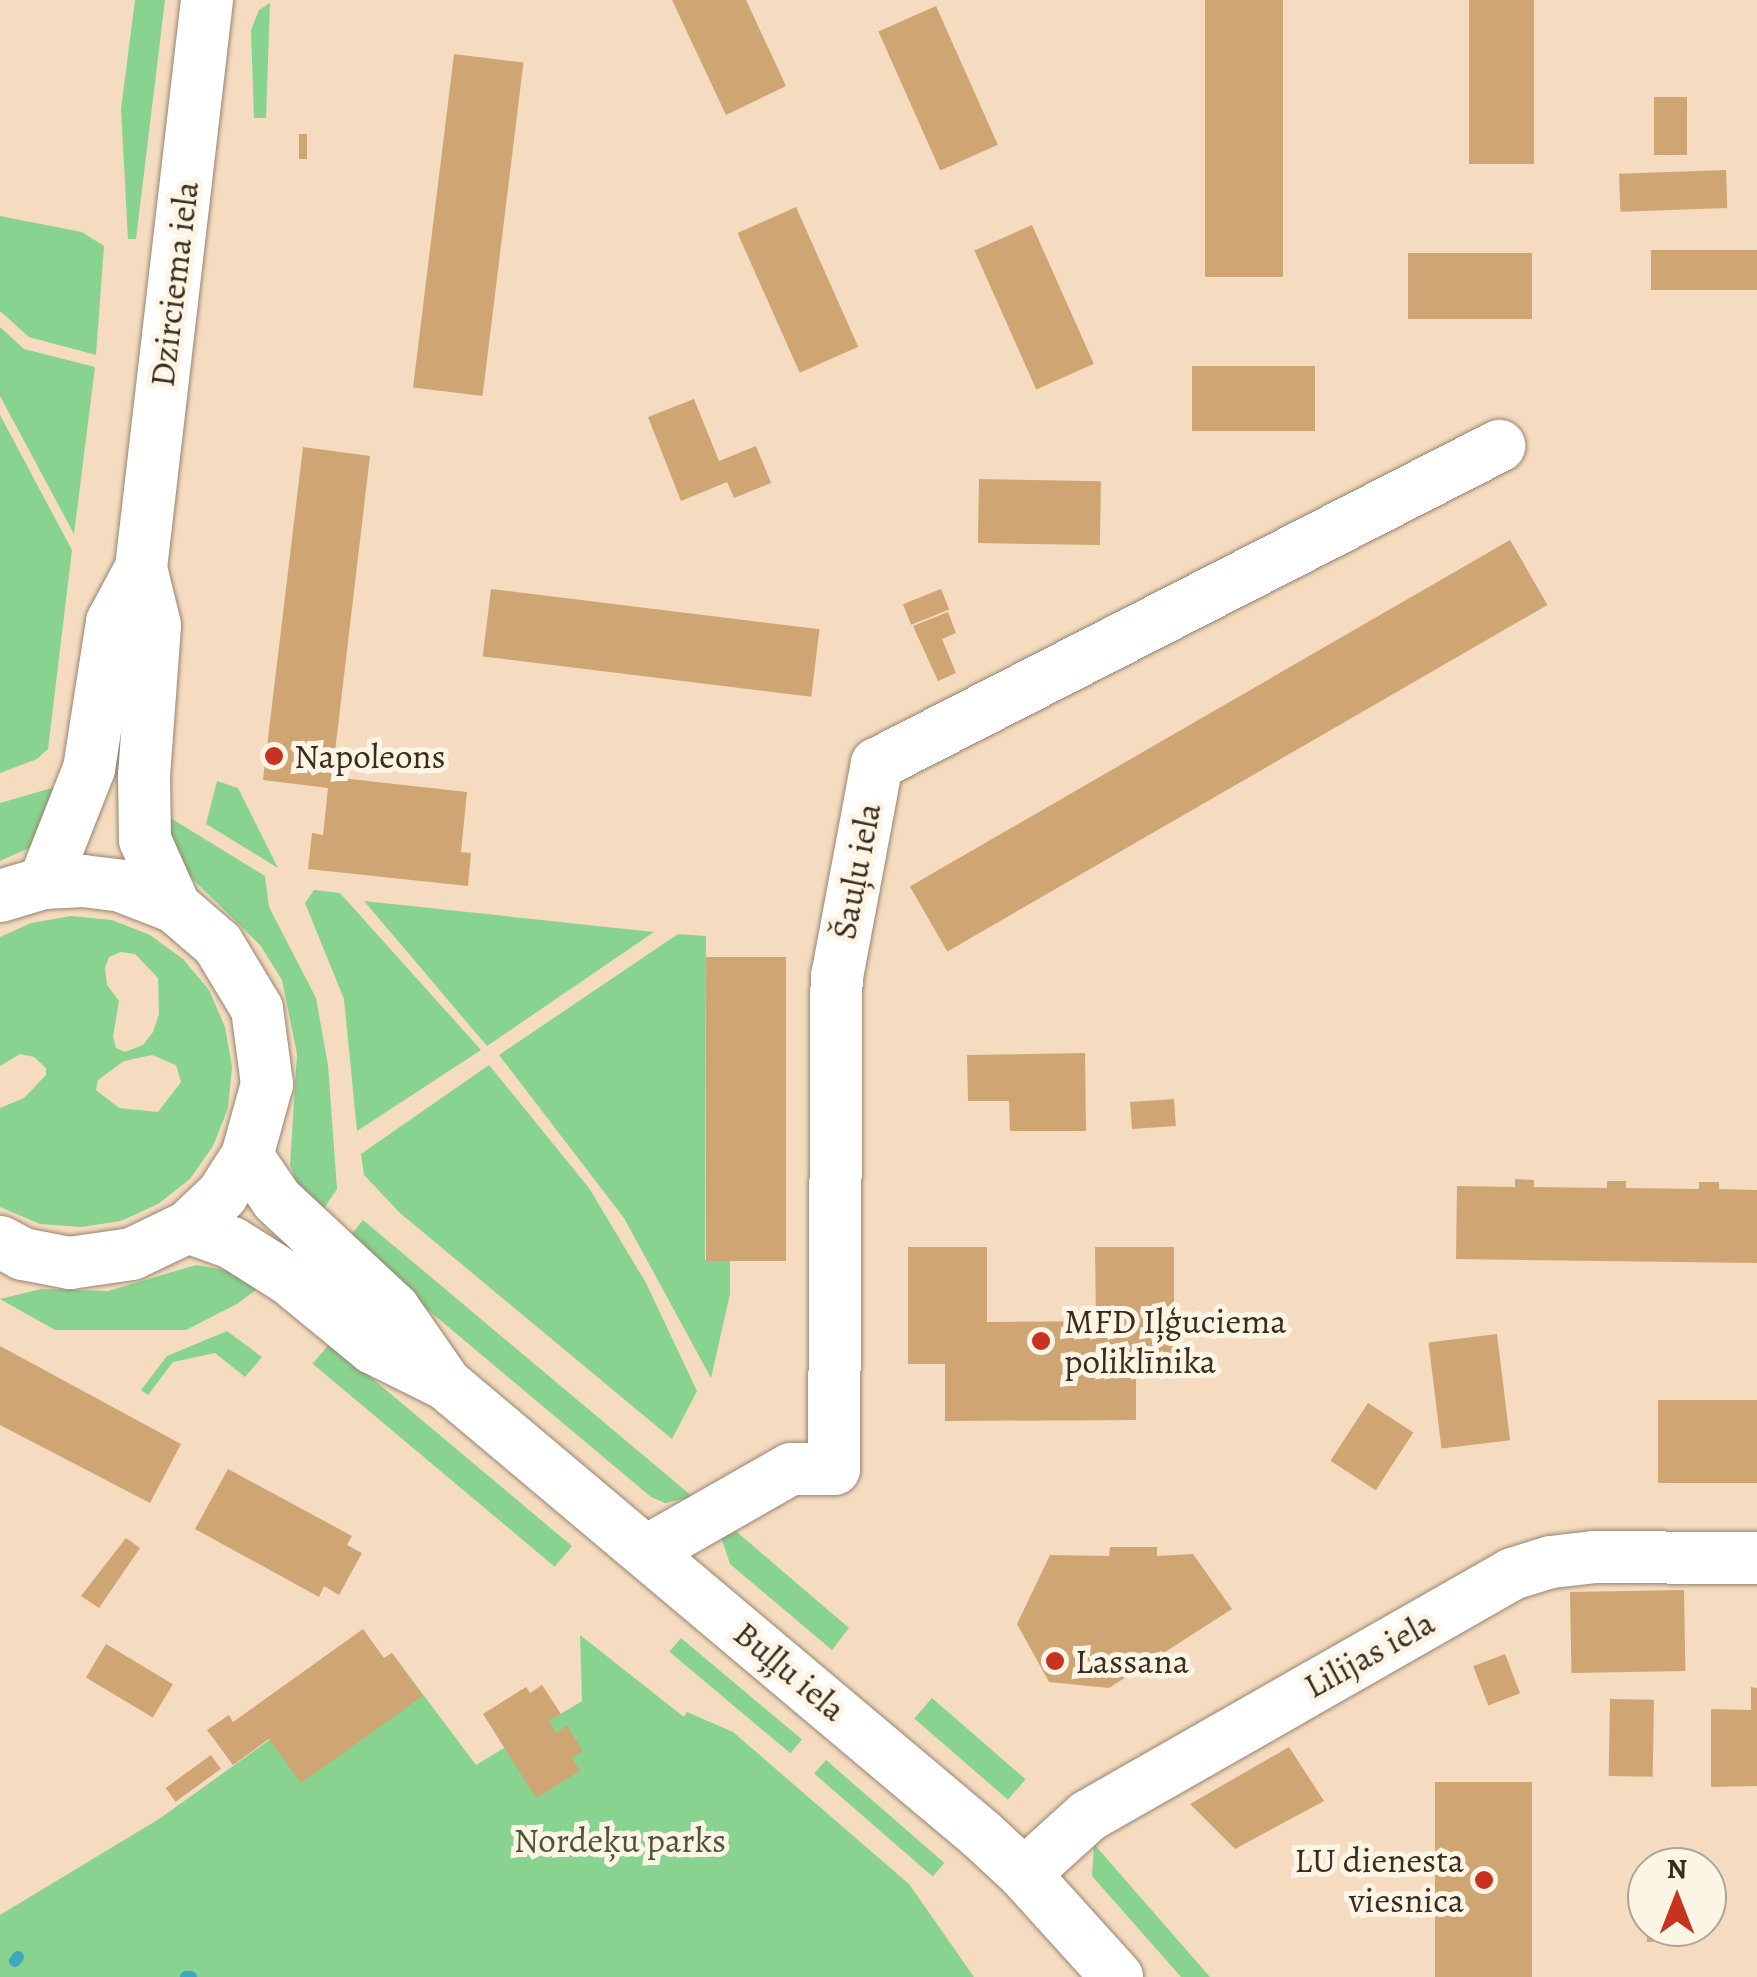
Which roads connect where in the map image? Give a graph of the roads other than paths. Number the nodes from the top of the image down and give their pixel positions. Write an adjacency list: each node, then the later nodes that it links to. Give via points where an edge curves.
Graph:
1 (207, 0): 3 (street, Dzirciema iela)
2 (1499, 446): 10 (street, Šauļu iela, via 877,764 836,977 834,1469 791,1470)
3 (141, 568): 4 (street, Dzirciema iela, via 112,622 88,770); 5 (street, Dzirciema iela, via 155,625 145,840)
4 (22, 889): 5 (street, via 83,881 121,886)
5 (174, 906): 6 (street, via 218,944 256,1009 267,1084)
6 (248, 1156): 7 (street, via 222,1195); 9 (street, Buļļu iela, via 277,1200 394,1309)
7 (188, 1226): 8 (street, via 132,1254 70,1263); 9 (street, Buļļu iela, via 232,1243 373,1348)
8 (8, 1254)
9 (446, 1384): 10 (street, Buļļu iela)
10 (647, 1552): 12 (street, Buļļu iela)
11 (1757, 1558): 12 (street, Lilijas iela, via 1594,1557 1512,1574 1088,1816)
12 (1024, 1874): 13 (street, Buļļu iela)
13 (1118, 1977)

